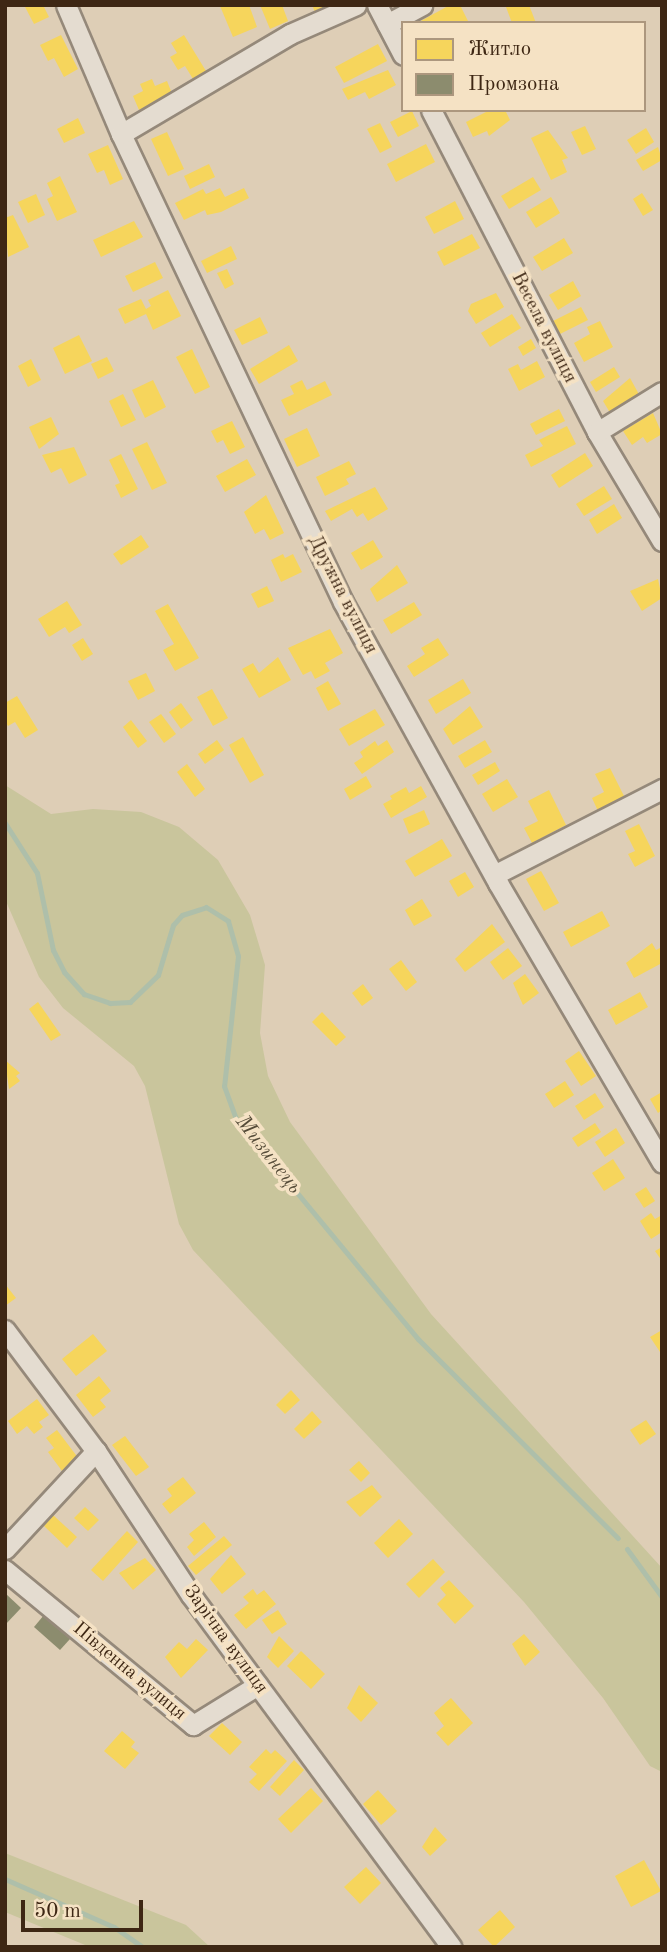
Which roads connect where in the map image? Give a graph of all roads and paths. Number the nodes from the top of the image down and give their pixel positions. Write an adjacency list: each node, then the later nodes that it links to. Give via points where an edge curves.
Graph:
1 (66, 5): 8 (street, Дружна вулиця)
2 (356, 5): 8 (street, via 290,34)
3 (377, 5): 5 (street)
4 (422, 5): 5 (street)
5 (387, 24): 6 (street)
6 (401, 51)
7 (432, 112): 10 (street, Весела вулиця)
8 (121, 134): 13 (street, Дружна вулиця, via 343,601)
9 (662, 392): 10 (street)
10 (597, 432): 11 (street, Весела вулиця)
11 (662, 541)
12 (662, 789): 13 (street)
13 (494, 875): 14 (street, Дружна вулиця)
14 (662, 1162)
15 (5, 1330): 16 (street, Зарічна вулиця)
16 (96, 1451): 17 (street); 19 (street, Зарічна вулиця)
17 (5, 1549)
18 (5, 1570): 19 (street, Південна вулиця, via 193,1725)
19 (258, 1685): 20 (street, Зарічна вулиця)
20 (451, 1947)

